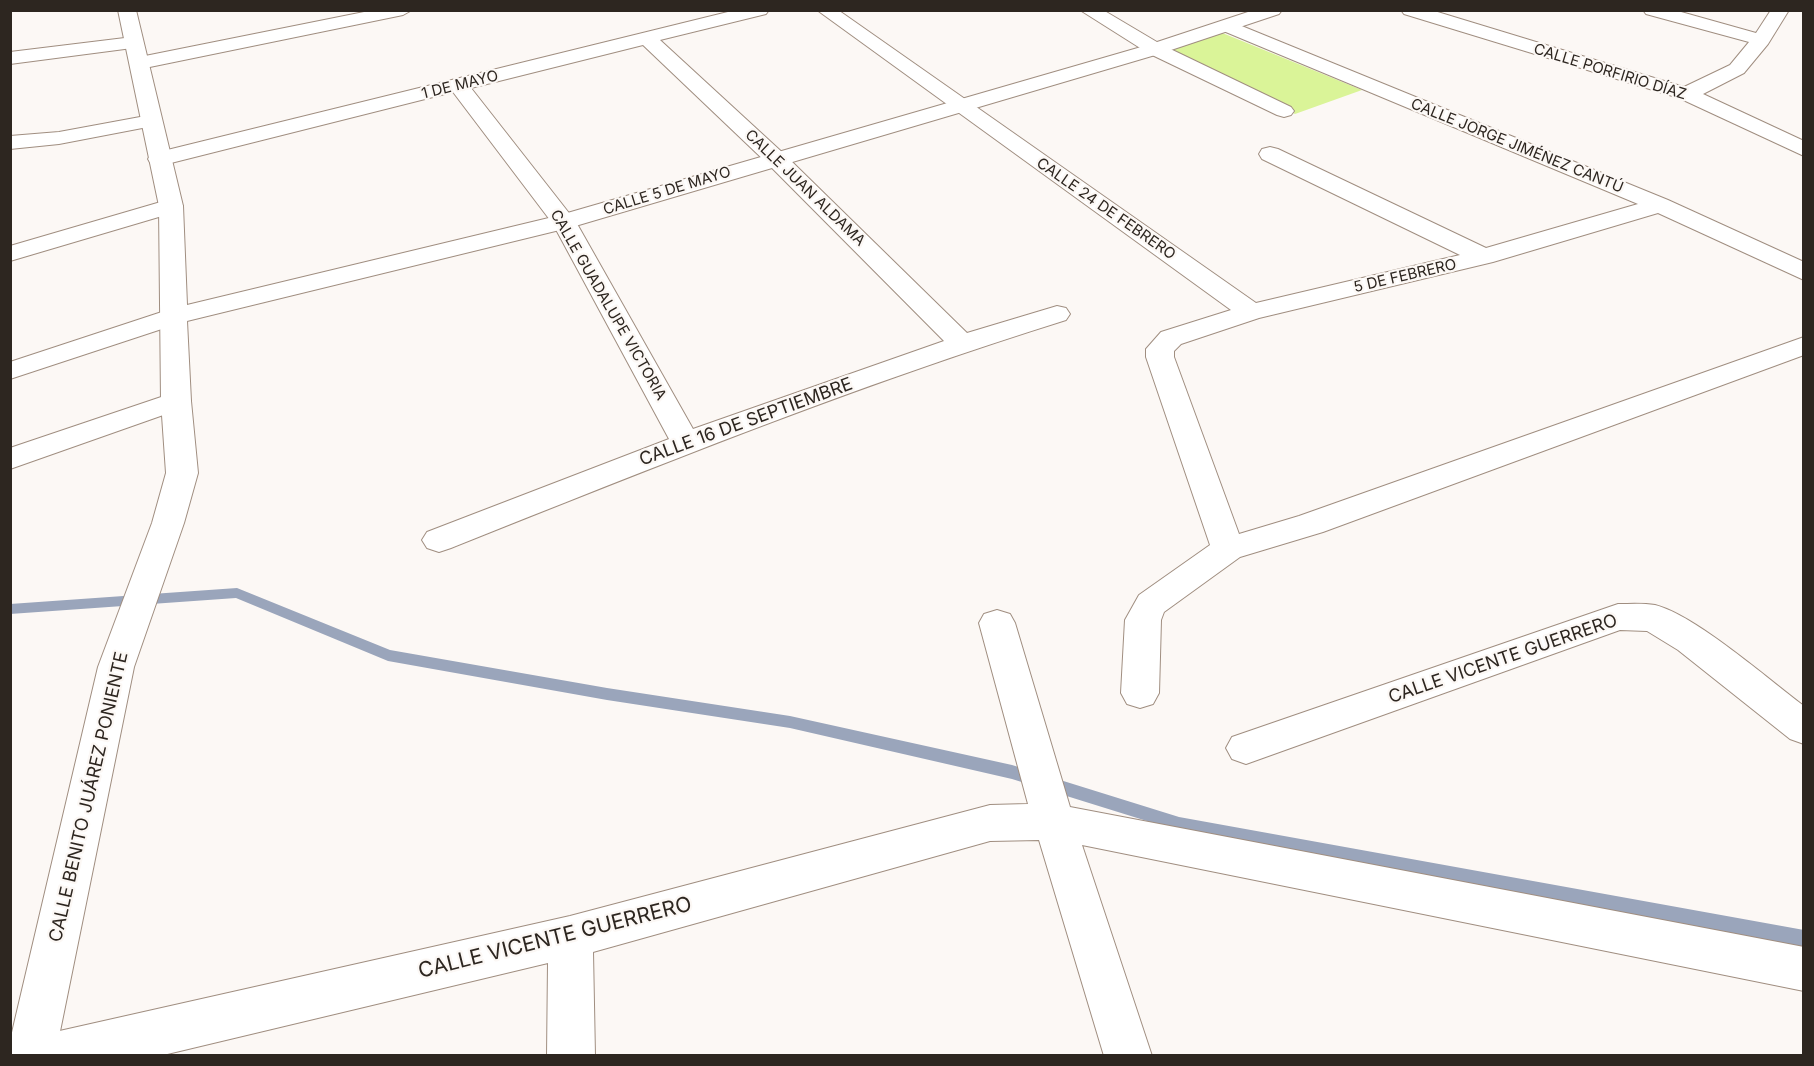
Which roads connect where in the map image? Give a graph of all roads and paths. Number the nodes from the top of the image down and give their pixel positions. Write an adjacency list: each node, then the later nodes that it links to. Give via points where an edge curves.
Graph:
1 (127, 10): 15 (street, CALLE BENITO JUÁREZ PONIENTE)
2 (403, 10): 10 (street)
3 (760, 10): 12 (street, 1 DE MAYO)
4 (826, 10): 19 (street, CALLE 24 DE FEBRERO)
5 (1089, 10): 14 (street)
6 (1410, 10): 18 (street, CALLE PORFIRIO DÍAZ)
7 (1652, 10): 13 (street)
8 (1780, 10): 13 (street)
9 (1265, 12): 11 (street, CALLE 5 DE MAYO)
10 (331, 18): 15 (street)
11 (1227, 26): 14 (street, CALLE 5 DE MAYO); 29 (street, CALLE JORGE JIMÉNEZ CANTÚ)
12 (646, 37): 17 (street, 1 DE MAYO); 28 (street, CALLE JUAN ALDAMA)
13 (1761, 40): 18 (street, via 1737,69)
14 (1155, 49): 19 (street, CALLE 5 DE MAYO); 20 (street)
15 (136, 53): 16 (street); 21 (street, CALLE BENITO JUÁREZ PONIENTE)
16 (10, 58)
17 (458, 85): 27 (street, 1 DE MAYO); 31 (street, CALLE GUADALUPE VICTORIA)
18 (1686, 94): 24 (street, CALLE PORFIRIO DÍAZ)
19 (961, 106): 28 (street, CALLE 5 DE MAYO); 35 (street, CALLE 24 DE FEBRERO)
20 (1284, 111)
21 (151, 121): 22 (street); 27 (street, CALLE BENITO JUÁREZ PONIENTE)
22 (59, 138): 23 (street); 26 (street)
23 (10, 143)
24 (1803, 150)
25 (1270, 154): 33 (street)
26 (10, 155)
27 (159, 159): 30 (street, CALLE BENITO JUÁREZ PONIENTE)
28 (776, 159): 31 (street, CALLE 5 DE MAYO); 38 (street, CALLE JUAN ALDAMA)
29 (1660, 205): 33 (street, 5 DE FEBRERO); 34 (street, CALLE JORGE JIMÉNEZ CANTÚ)
30 (171, 206): 32 (street); 37 (street, CALLE BENITO JUÁREZ PONIENTE)
31 (564, 222): 37 (street, CALLE 5 DE MAYO); 42 (street, CALLE GUADALUPE VICTORIA)
32 (10, 254)
33 (1484, 257): 35 (street, 5 DE FEBRERO)
34 (1803, 272)
35 (1251, 312): 45 (street, 5 DE FEBRERO, via 1172,338 1160,349)
36 (1057, 314): 38 (street, CALLE 16 DE SEPTIEMBRE)
37 (174, 316): 40 (street, CALLE 5 DE MAYO); 41 (street, CALLE BENITO JUÁREZ PONIENTE)
38 (961, 342): 42 (street, CALLE 16 DE SEPTIEMBRE)
39 (1803, 345): 45 (street, via 1311,524)
40 (10, 371)
41 (176, 401): 43 (street); 53 (street, CALLE BENITO JUÁREZ PONIENTE, via 182,473 116,667)
42 (686, 443): 44 (street, CALLE 16 DE SEPTIEMBRE)
43 (10, 459)
44 (439, 540)
45 (1228, 549): 47 (street, via 1151,604 1143,620)
46 (998, 623): 50 (street)
47 (1140, 693)
48 (1803, 728): 49 (street, CALLE VICENTE GUERRERO, via 1690,640 1653,618 1618,617)
49 (1246, 748)
50 (1054, 822): 51 (street, CALLE VICENTE GUERRERO, via 990,823); 52 (street, CALLE VICENTE GUERRERO); 56 (street)
51 (570, 937): 54 (street, CALLE VICENTE GUERRERO); 55 (street)
52 (1803, 969)
53 (31, 1056)
54 (55, 1056)
55 (571, 1056)
56 (1128, 1056)

